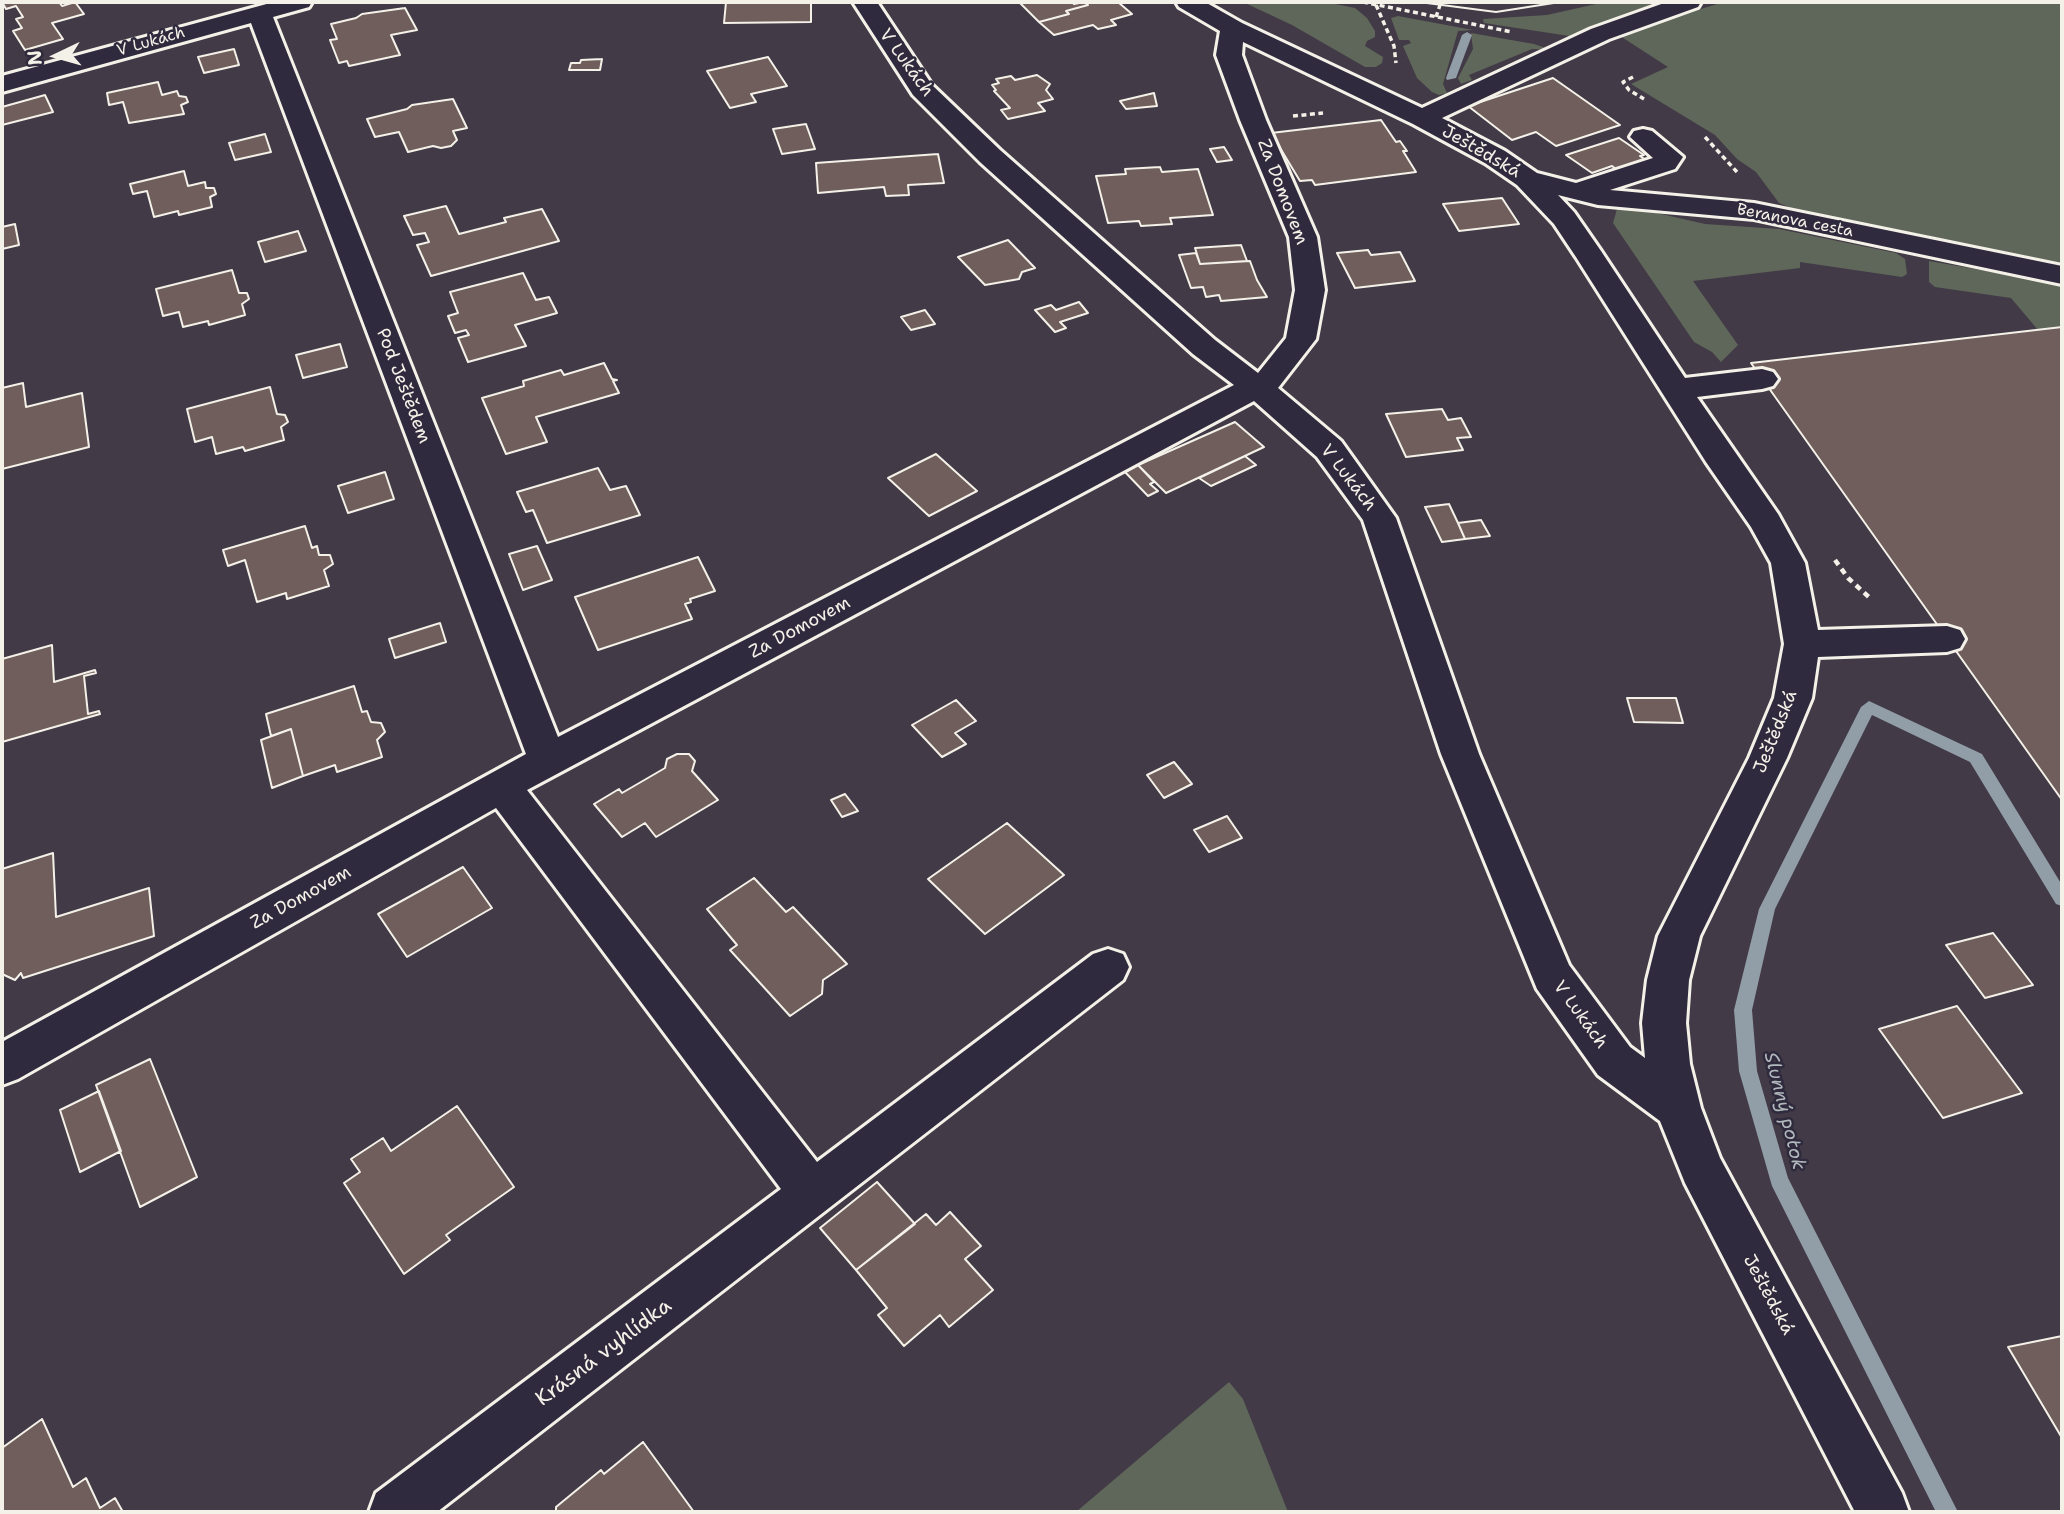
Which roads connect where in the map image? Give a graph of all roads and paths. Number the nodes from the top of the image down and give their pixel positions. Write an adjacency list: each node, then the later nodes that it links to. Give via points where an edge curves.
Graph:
1 (300, 2): 8 (street, V Lukách)
2 (865, 2): 22 (street, V Lukách, via 922,90 1107,263)
3 (1188, 2): 10 (street, Ještědská)
4 (1363, 2): 7 (path)
5 (1441, 2): 9 (path)
6 (1689, 2): 11 (street)
7 (1377, 5): 9 (path); 12 (path, via 1394,46)
8 (259, 12): 13 (street, V Lukách); 26 (street, Pod Ještědem)
9 (1436, 17): 11 (path)
10 (1233, 28): 14 (street, Ještědská); 16 (street, Za Domovem, via 1229,54)
11 (1574, 47): 15 (street)
12 (1397, 70)
13 (2, 84)
14 (1357, 89): 15 (street, Ještědská); 16 (path, via 1324,113)
15 (1423, 118): 18 (street, Ještědská)
16 (1253, 120): 22 (street, Za Domovem, via 1303,237 1310,290 1301,339 1271,379)
17 (1643, 137): 19 (street, via 1669,157 1665,163)
18 (1527, 179): 19 (street, Beranova cesta); 23 (street, Ještědská, via 1564,218)
19 (1575, 191): 20 (street, Beranova cesta, via 1754,211)
20 (2062, 275)
21 (1762, 379): 23 (street)
22 (1257, 387): 26 (street, Za Domovem); 30 (street, V Lukách, via 1329,449 1379,518 1460,754 1552,976 1614,1061)
23 (1677, 389): 25 (street, Ještědská, via 1766,522 1788,564)
24 (1947, 639): 25 (street)
25 (1802, 644): 30 (street, Ještědská, via 1793,698 1768,758 1679,936 1664,1023)
26 (548, 760): 27 (street, Za Domovem)
27 (501, 786): 29 (street, Za Domovem); 31 (street)
28 (1108, 967): 31 (street, Krásná vyhlídka)
29 (2, 1065)
30 (1678, 1108): 33 (street, Ještědská, via 1701,1168)
31 (812, 1193): 32 (street, Krásná vyhlídka)
32 (395, 1512)
33 (1883, 1512)

